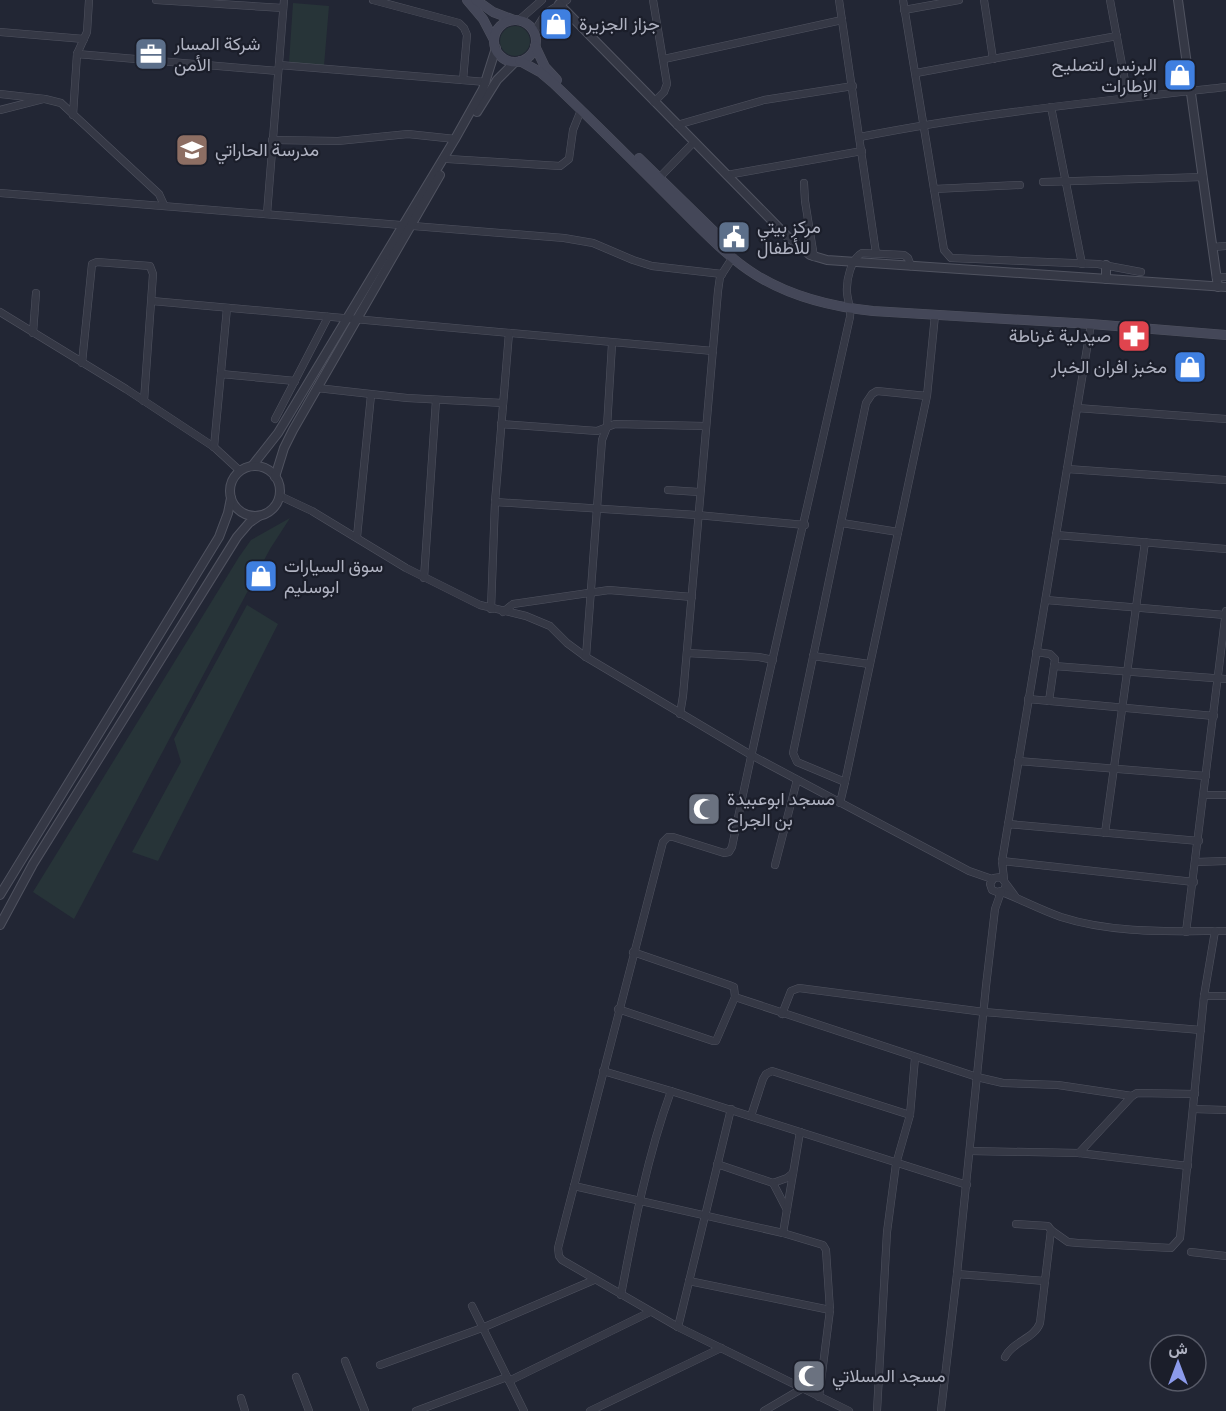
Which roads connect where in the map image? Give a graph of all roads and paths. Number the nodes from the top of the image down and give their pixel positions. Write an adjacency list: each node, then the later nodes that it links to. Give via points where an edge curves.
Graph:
1 (89, 0): 22 (street)
2 (156, 0): 15 (street)
3 (373, 0): 31 (street, via 459,23 467,34)
4 (467, 0): 23 (main road, via 483,19)
5 (476, 0): 17 (main road, via 493,12)
6 (542, 0): 17 (street)
7 (653, 0): 26 (street)
8 (839, 0): 18 (street)
9 (903, 0): 16 (street)
10 (959, 0): 16 (street)
11 (984, 0): 27 (street)
12 (1110, 0): 21 (street)
13 (1178, 0): 35 (street)
14 (563, 2): 20 (street, via 546,13); 39 (street)
15 (284, 4): 29 (street)
16 (904, 10): 30 (street)
17 (517, 20): 20 (main road); 23 (main road, via 501,26)
18 (842, 20): 26 (street); 33 (street)
19 (0, 32): 22 (street)
20 (534, 32): 24 (main road)
21 (1117, 36): 27 (street); 37 (street)
22 (84, 39): 25 (street)
23 (495, 44): 28 (main road, via 506,59); 32 (street)
24 (535, 46): 28 (main road, via 531,54); 54 (main road, via 551,74)
25 (77, 54): 29 (street); 43 (street)
26 (664, 58): 39 (street, via 667,84)
27 (993, 59): 30 (street)
28 (518, 61): 42 (main road, via 540,72); 51 (street, via 492,87)
29 (278, 68): 31 (street); 48 (street)
30 (916, 73): 44 (street)
31 (463, 80): 32 (street)
32 (486, 82): 47 (street)
33 (853, 86): 45 (street, via 764,100); 46 (street)
34 (1226, 87): 35 (street)
35 (1191, 91): 37 (street); 53 (street)
36 (0, 94): 38 (street)
37 (1128, 97): 40 (street)
38 (45, 99): 41 (street); 43 (street, via 61,103)
39 (654, 102): 45 (street)
40 (1051, 107): 44 (street); 55 (street)
41 (0, 110)
42 (581, 110): 51 (street, via 573,130 569,159 560,166); 67 (main road)
43 (73, 115): 61 (street, via 159,194)
44 (924, 124): 46 (street); 59 (street)
45 (676, 125): 49 (street)
46 (860, 137): 50 (street)
47 (455, 139): 48 (street, via 408,134 338,141); 63 (street)
48 (272, 140): 62 (street)
49 (693, 142): 52 (street); 54 (street)
50 (862, 151): 52 (street); 66 (street)
51 (448, 159): 63 (street)
52 (727, 175): 68 (street, via 791,240)
53 (1203, 177): 55 (street); 65 (street)
54 (659, 178): 76 (main road)
55 (1067, 181): 56 (street); 70 (street)
56 (1043, 182)
57 (804, 183): 68 (street)
58 (1020, 185): 59 (street)
59 (934, 189): 70 (street, via 944,250 949,257)
60 (0, 193): 61 (street)
61 (164, 205): 62 (street)
62 (267, 214): 63 (street)
63 (407, 225): 74 (street, via 579,240 652,266); 86 (street)
64 (1226, 246): 65 (street)
65 (1213, 247): 75 (street)
66 (876, 254): 69 (street, via 860,254); 71 (street, via 904,255)
67 (733, 257): 74 (street); 76 (main road)
68 (814, 257): 69 (street)
69 (854, 262): 71 (street); 82 (street, via 847,284)
70 (1082, 264): 72 (street)
71 (911, 266): 77 (street)
72 (1106, 266): 73 (street); 77 (street)
73 (1141, 272)
74 (722, 274): 92 (street)
75 (1221, 277): 78 (street)
76 (765, 278): 82 (main road, via 792,292)
77 (1106, 279): 78 (street)
78 (1222, 287)
79 (36, 293): 88 (street)
80 (152, 301): 81 (street); 93 (street, via 150,266 92,264); 100 (street)
81 (227, 308): 85 (street); 94 (street)
82 (851, 309): 84 (main road); 123 (street)
83 (0, 312): 88 (street)
84 (935, 315): 87 (main road); 98 (street)
85 (328, 317): 86 (street); 95 (street)
86 (352, 319): 89 (street); 96 (street); 109 (street)
87 (1090, 324): 90 (main road); 102 (street)
88 (33, 333): 93 (street)
89 (509, 333): 91 (street); 101 (street)
90 (1226, 335)
91 (612, 344): 92 (street); 107 (street)
92 (713, 351): 106 (street)
93 (82, 363): 100 (street)
94 (221, 374): 95 (street); 108 (street)
95 (295, 381): 103 (street)
96 (317, 388): 97 (street); 112 (street, via 287,440)
97 (371, 395): 99 (street); 126 (street)
98 (927, 396): 122 (street, via 882,391 868,398); 124 (street)
99 (436, 400): 101 (street); 129 (street)
100 (144, 401): 108 (street)
101 (503, 403): 105 (street)
102 (1077, 408): 104 (street); 110 (street)
103 (275, 419)
104 (1226, 419)
105 (501, 424): 107 (street, via 597,431); 118 (street)
106 (705, 426): 107 (street); 115 (street)
107 (607, 427): 119 (street, via 602,440)
108 (214, 447): 111 (street)
109 (252, 466): 111 (street); 112 (street, via 268,470)
110 (1067, 470): 113 (street); 125 (street)
111 (240, 471): 117 (street, via 231,486)
112 (275, 477): 116 (street)
113 (1226, 480)
114 (668, 489): 115 (street)
115 (699, 492): 120 (street)
116 (279, 496): 121 (street, via 272,509); 126 (street)
117 (231, 498): 121 (street, via 239,510); 173 (street, via 219,537)
118 (495, 502): 119 (street); 134 (street)
119 (597, 508): 120 (street); 130 (street)
120 (698, 515): 123 (street); 131 (street)
121 (259, 516): 175 (street, via 237,537 33,864)
122 (842, 523): 124 (street); 140 (street)
123 (805, 525): 142 (street)
124 (898, 532): 143 (street)
125 (1056, 535): 127 (street); 132 (street)
126 (357, 537): 129 (street)
127 (1145, 542): 128 (street); 133 (street)
128 (1226, 549)
129 (424, 578): 134 (street)
130 (591, 591): 131 (street); 136 (street, via 513,604); 141 (street)
131 (692, 597): 139 (street)
132 (1046, 600): 133 (street); 138 (street)
133 (1136, 608): 137 (street); 145 (street)
134 (491, 609): 136 (street)
135 (1226, 611): 137 (street)
136 (503, 612): 141 (street, via 550,626)
137 (1225, 615): 146 (street)
138 (1036, 652): 144 (street, via 1052,655); 147 (street)
139 (687, 653): 142 (street); 150 (street)
140 (813, 656): 143 (street); 157 (street, via 793,757)
141 (586, 657): 150 (street)
142 (773, 660): 152 (street)
143 (869, 664): 157 (street)
144 (1054, 666): 145 (street); 148 (street)
145 (1127, 672): 146 (street); 149 (street)
146 (1222, 679): 151 (street)
147 (1028, 699): 148 (street); 153 (street)
148 (1049, 701): 149 (street)
149 (1122, 708): 151 (street); 154 (street)
150 (680, 714): 152 (street)
151 (1214, 716): 155 (street)
152 (751, 755): 156 (street); 179 (street, via 731,849 724,853 673,837 664,840)
153 (1018, 761): 154 (street); 161 (street)
154 (1113, 768): 155 (street); 162 (street)
155 (1206, 776): 158 (street)
156 (797, 780): 160 (street); 167 (street)
157 (845, 782): 160 (street)
158 (1204, 795): 159 (street); 163 (street)
159 (1226, 795)
160 (840, 803): 168 (street)
161 (1008, 824): 162 (street); 164 (street)
162 (1105, 832): 163 (street)
163 (1199, 841): 166 (street)
164 (1002, 861): 169 (street); 170 (street); 171 (street)
165 (1226, 861): 166 (street)
166 (1196, 862): 170 (street)
167 (775, 865)
168 (969, 871): 169 (street); 172 (street)
169 (993, 878): 171 (street, via 1001,877); 172 (street)
170 (1194, 882): 177 (street)
171 (1003, 887): 172 (street); 174 (street); 177 (street, via 1061,917 1089,924)
172 (991, 888): 174 (street)
173 (0, 895)
174 (995, 909): 184 (street)
175 (0, 925)
176 (1215, 931): 177 (street); 178 (street); 180 (street)
177 (1186, 932)
178 (1226, 932)
179 (633, 952): 182 (street, via 734,987); 183 (street)
180 (1204, 996): 181 (street); 186 (street)
181 (1226, 996)
182 (735, 997): 183 (street, via 716,1041); 185 (street)
183 (618, 1009): 188 (street)
184 (984, 1012): 185 (street, via 799,988 791,991); 186 (street); 189 (street)
185 (782, 1014): 187 (street)
186 (1201, 1030): 191 (street)
187 (915, 1058): 189 (street); 196 (street)
188 (603, 1071): 190 (street); 207 (street)
189 (977, 1077): 192 (street); 199 (street)
190 (671, 1091): 193 (street); 208 (street)
191 (1195, 1094): 192 (street); 194 (street)
192 (1132, 1096): 200 (street)
193 (731, 1109): 197 (street); 201 (street)
194 (1193, 1109): 195 (street); 203 (street)
195 (1226, 1110)
196 (910, 1115): 197 (street, via 772,1071 763,1079); 202 (street)
197 (751, 1116): 198 (street)
198 (800, 1132): 202 (street); 204 (street)
199 (970, 1151): 200 (street); 206 (street)
200 (1079, 1153): 203 (street)
201 (717, 1164): 205 (street); 210 (street)
202 (896, 1164): 206 (street); 243 (street, via 887,1232)
203 (1188, 1166): 212 (street, via 1180,1238 1171,1248 1068,1242)
204 (793, 1173): 205 (street); 209 (street)
205 (773, 1183): 209 (street)
206 (967, 1185): 216 (street)
207 (574, 1186): 208 (street); 217 (street, via 559,1256)
208 (639, 1201): 210 (street); 220 (street)
209 (787, 1210): 213 (street)
210 (705, 1215): 213 (street); 218 (street)
211 (1016, 1224): 212 (street, via 1043,1224)
212 (1051, 1230): 219 (street)
213 (783, 1233): 222 (street, via 823,1245)
214 (1191, 1252): 215 (street)
215 (1226, 1256)
216 (957, 1274): 219 (street); 244 (street)
217 (594, 1280): 220 (street); 225 (street)
218 (689, 1281): 222 (street); 224 (street)
219 (1045, 1281): 227 (street, via 1038,1328 1016,1343)
220 (621, 1295): 223 (street)
221 (472, 1306): 225 (street)
222 (830, 1310): 233 (street)
223 (650, 1312): 224 (street); 231 (street)
224 (678, 1327): 226 (street)
225 (482, 1328): 229 (street); 231 (street)
226 (721, 1348): 232 (street); 241 (street)
227 (1005, 1357)
228 (345, 1361): 238 (street)
229 (380, 1365)
230 (296, 1377): 237 (street)
231 (508, 1379): 239 (street); 240 (street)
232 (803, 1388): 233 (street); 235 (street)
233 (819, 1397): 242 (street)
234 (241, 1398): 236 (street)
235 (767, 1410)
236 (245, 1411)
237 (309, 1411)
238 (365, 1411)
239 (416, 1411)
240 (524, 1411)
241 (590, 1411)
242 (849, 1411)
243 (877, 1411)
244 (941, 1411)

